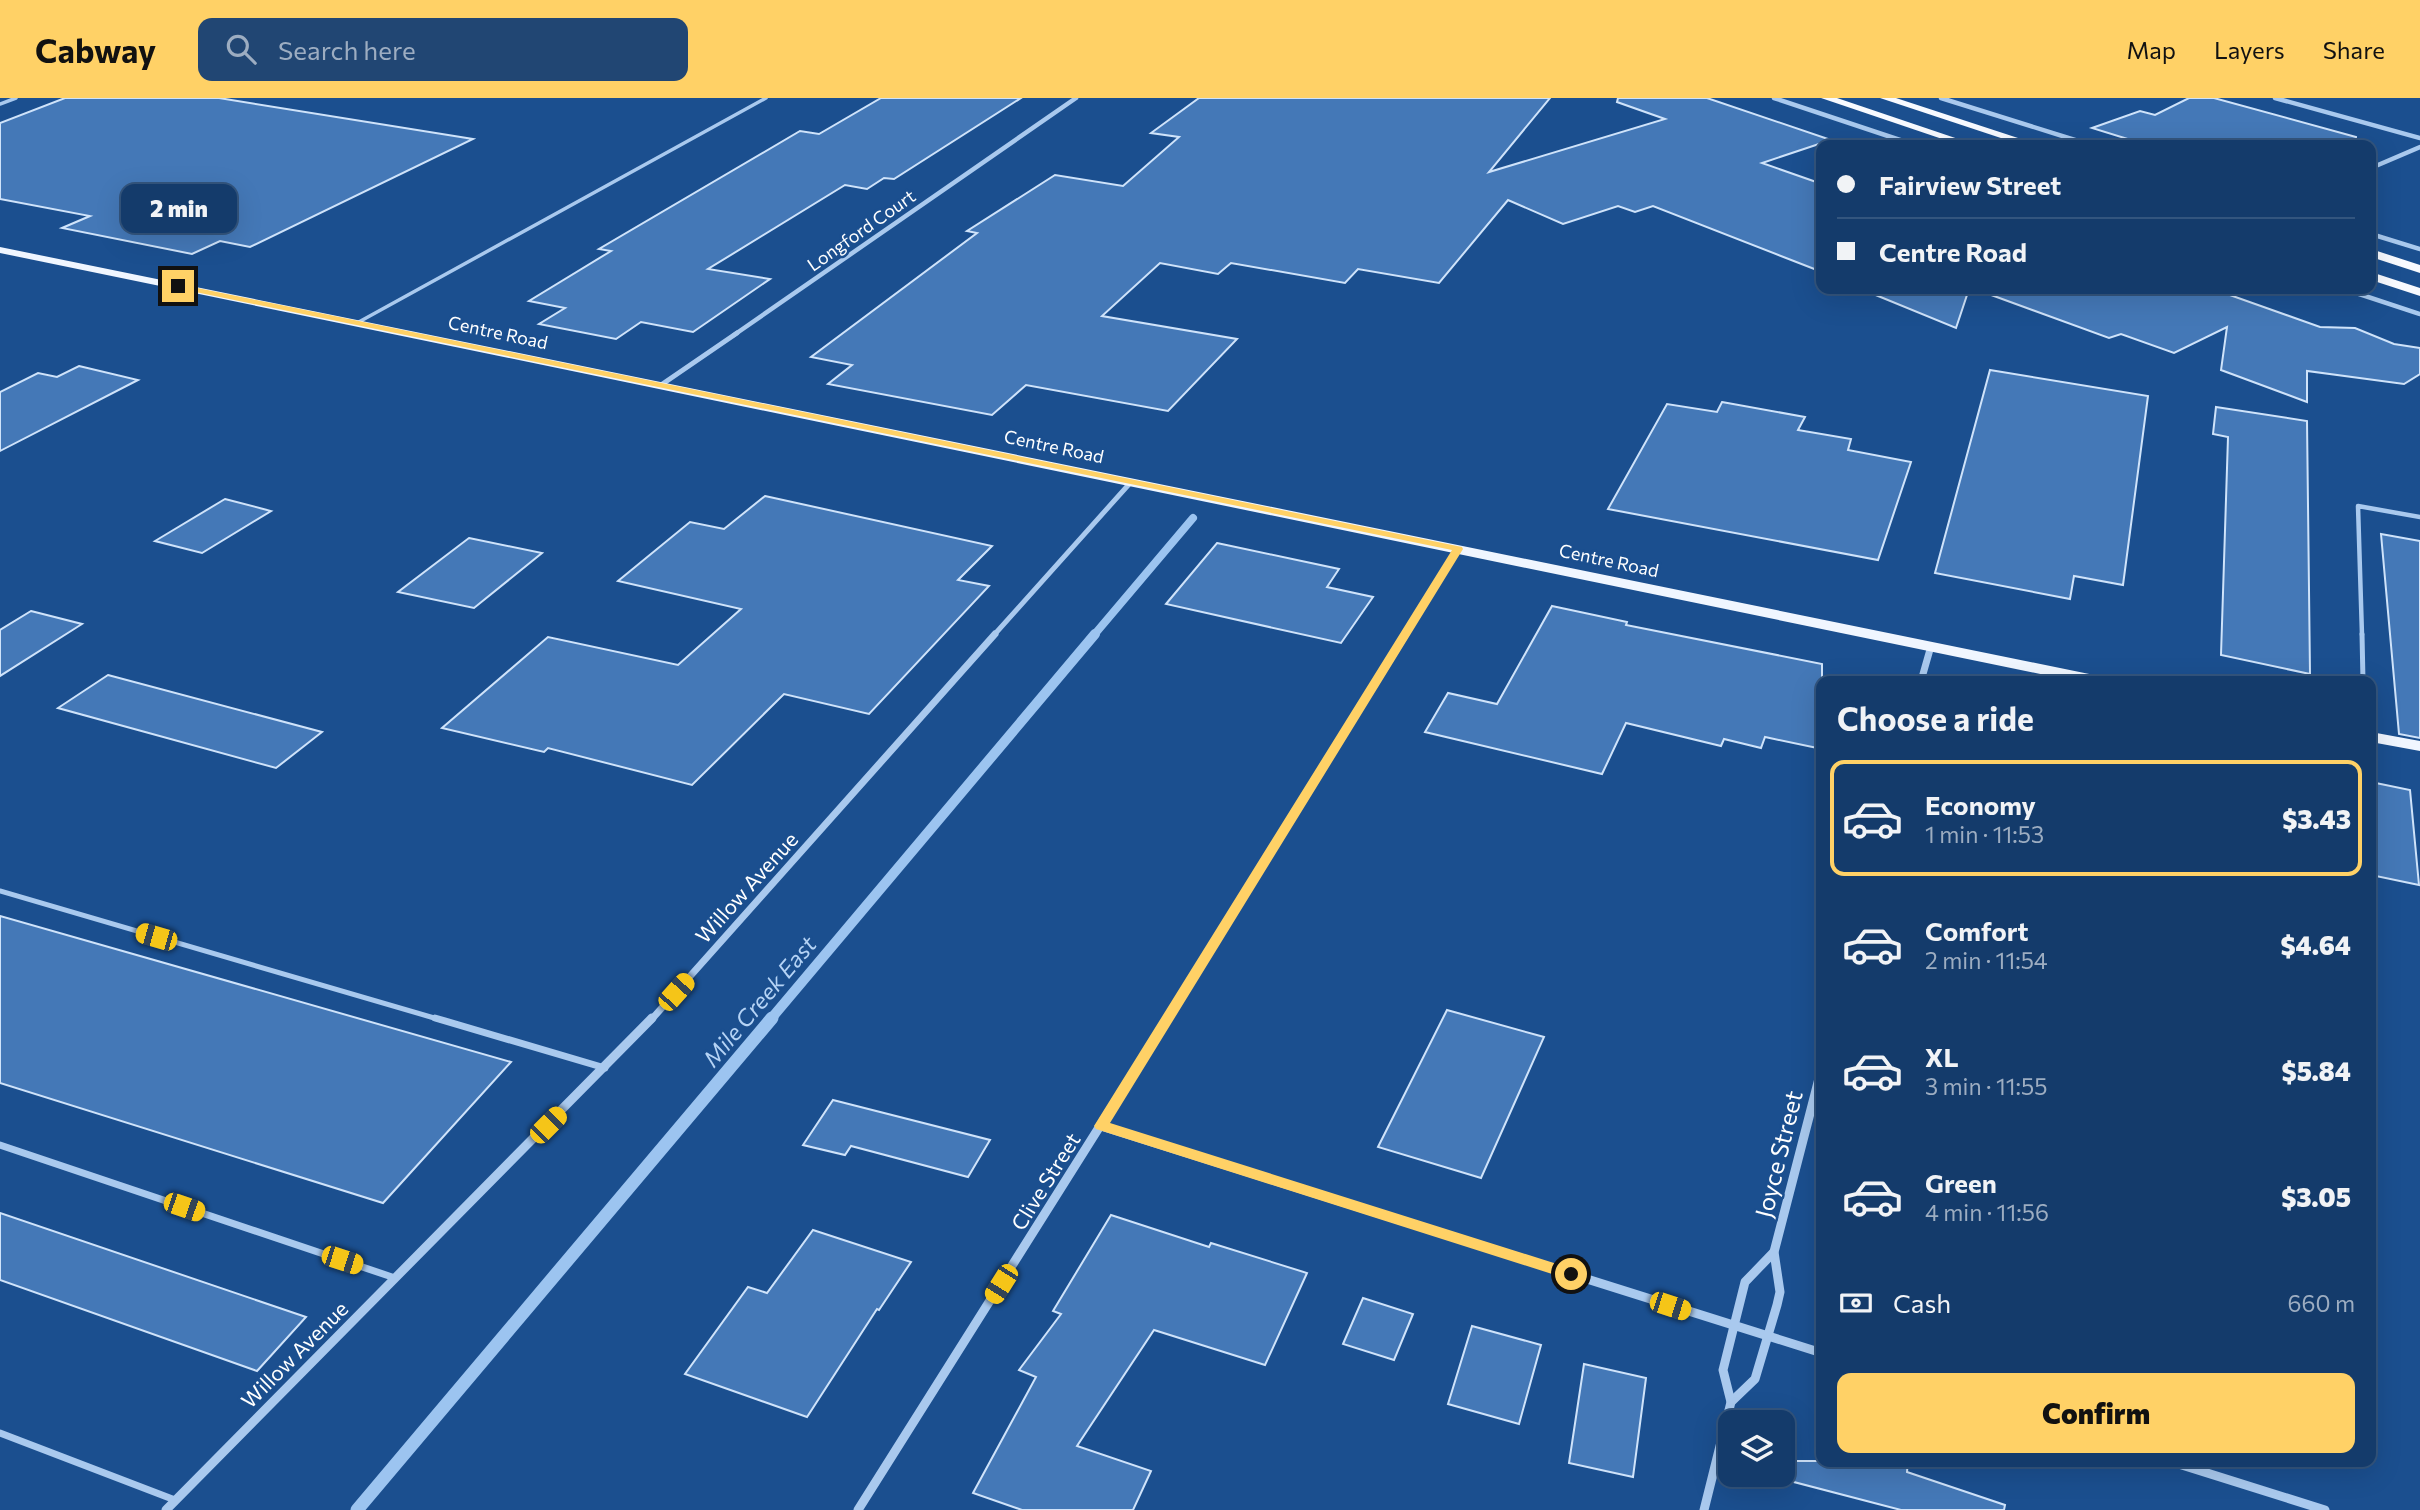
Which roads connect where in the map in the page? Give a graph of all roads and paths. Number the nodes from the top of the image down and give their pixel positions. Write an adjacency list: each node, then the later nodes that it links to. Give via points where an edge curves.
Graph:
1 (16, 98): 9 (lane)
2 (766, 98): 26 (lane)
3 (1076, 98): 27 (street, Longford Court)
4 (1774, 98): 11 (street)
5 (1826, 98): 12 (highway)
6 (1885, 98): 13 (highway)
7 (1941, 98): 14 (street)
8 (2275, 98): 10 (street)
9 (0, 104)
10 (2420, 138)
11 (1900, 140)
12 (1955, 140)
13 (2017, 140)
14 (2075, 140)
15 (2420, 147): 16 (street)
16 (2376, 166)
17 (2376, 236): 18 (street)
18 (2420, 249)
19 (0, 250): 26 (main road, Centre Road)
20 (2376, 255): 21 (highway)
21 (2420, 269)
22 (2376, 278): 23 (highway)
23 (2420, 292)
24 (2359, 294): 25 (street)
25 (2420, 314)
26 (357, 323): 27 (main road, Centre Road)
27 (661, 385): 28 (main road, Centre Road)
28 (1131, 482): 30 (main road, Centre Road); 38 (street, Willow Avenue)
29 (2420, 517): 34 (lane, via 2358,506)
30 (1458, 549): 31 (main road, Centre Road); 40 (street, Clive Street)
31 (1931, 646): 32 (street); 33 (main road, Centre Road)
32 (1922, 676)
33 (2075, 676)
34 (2363, 676)
35 (2376, 738): 36 (main road)
36 (2420, 746)
37 (0, 891): 38 (lane)
38 (606, 1068): 43 (street, Willow Avenue)
39 (1816, 1090): 42 (street, Joyce Street)
40 (1101, 1126): 44 (street); 52 (street, Clive Street)
41 (0, 1145): 43 (lane)
42 (1774, 1252): 44 (street, Joyce Street, via 1745,1282); 45 (street, Joyce Street, via 1780,1292)
43 (395, 1278): 50 (street, Willow Avenue)
44 (1733, 1326): 45 (street); 47 (street, Joyce Street, via 1723,1370)
45 (1768, 1336): 46 (street); 47 (street, Joyce Street, via 1755,1379)
46 (1816, 1351)
47 (1731, 1402): 53 (street, Joyce Street)
48 (0, 1433): 50 (lane)
49 (2188, 1467): 54 (street)
50 (175, 1500): 51 (street, Willow Avenue)
51 (166, 1510)
52 (858, 1510)
53 (1704, 1510)
54 (2325, 1510)

